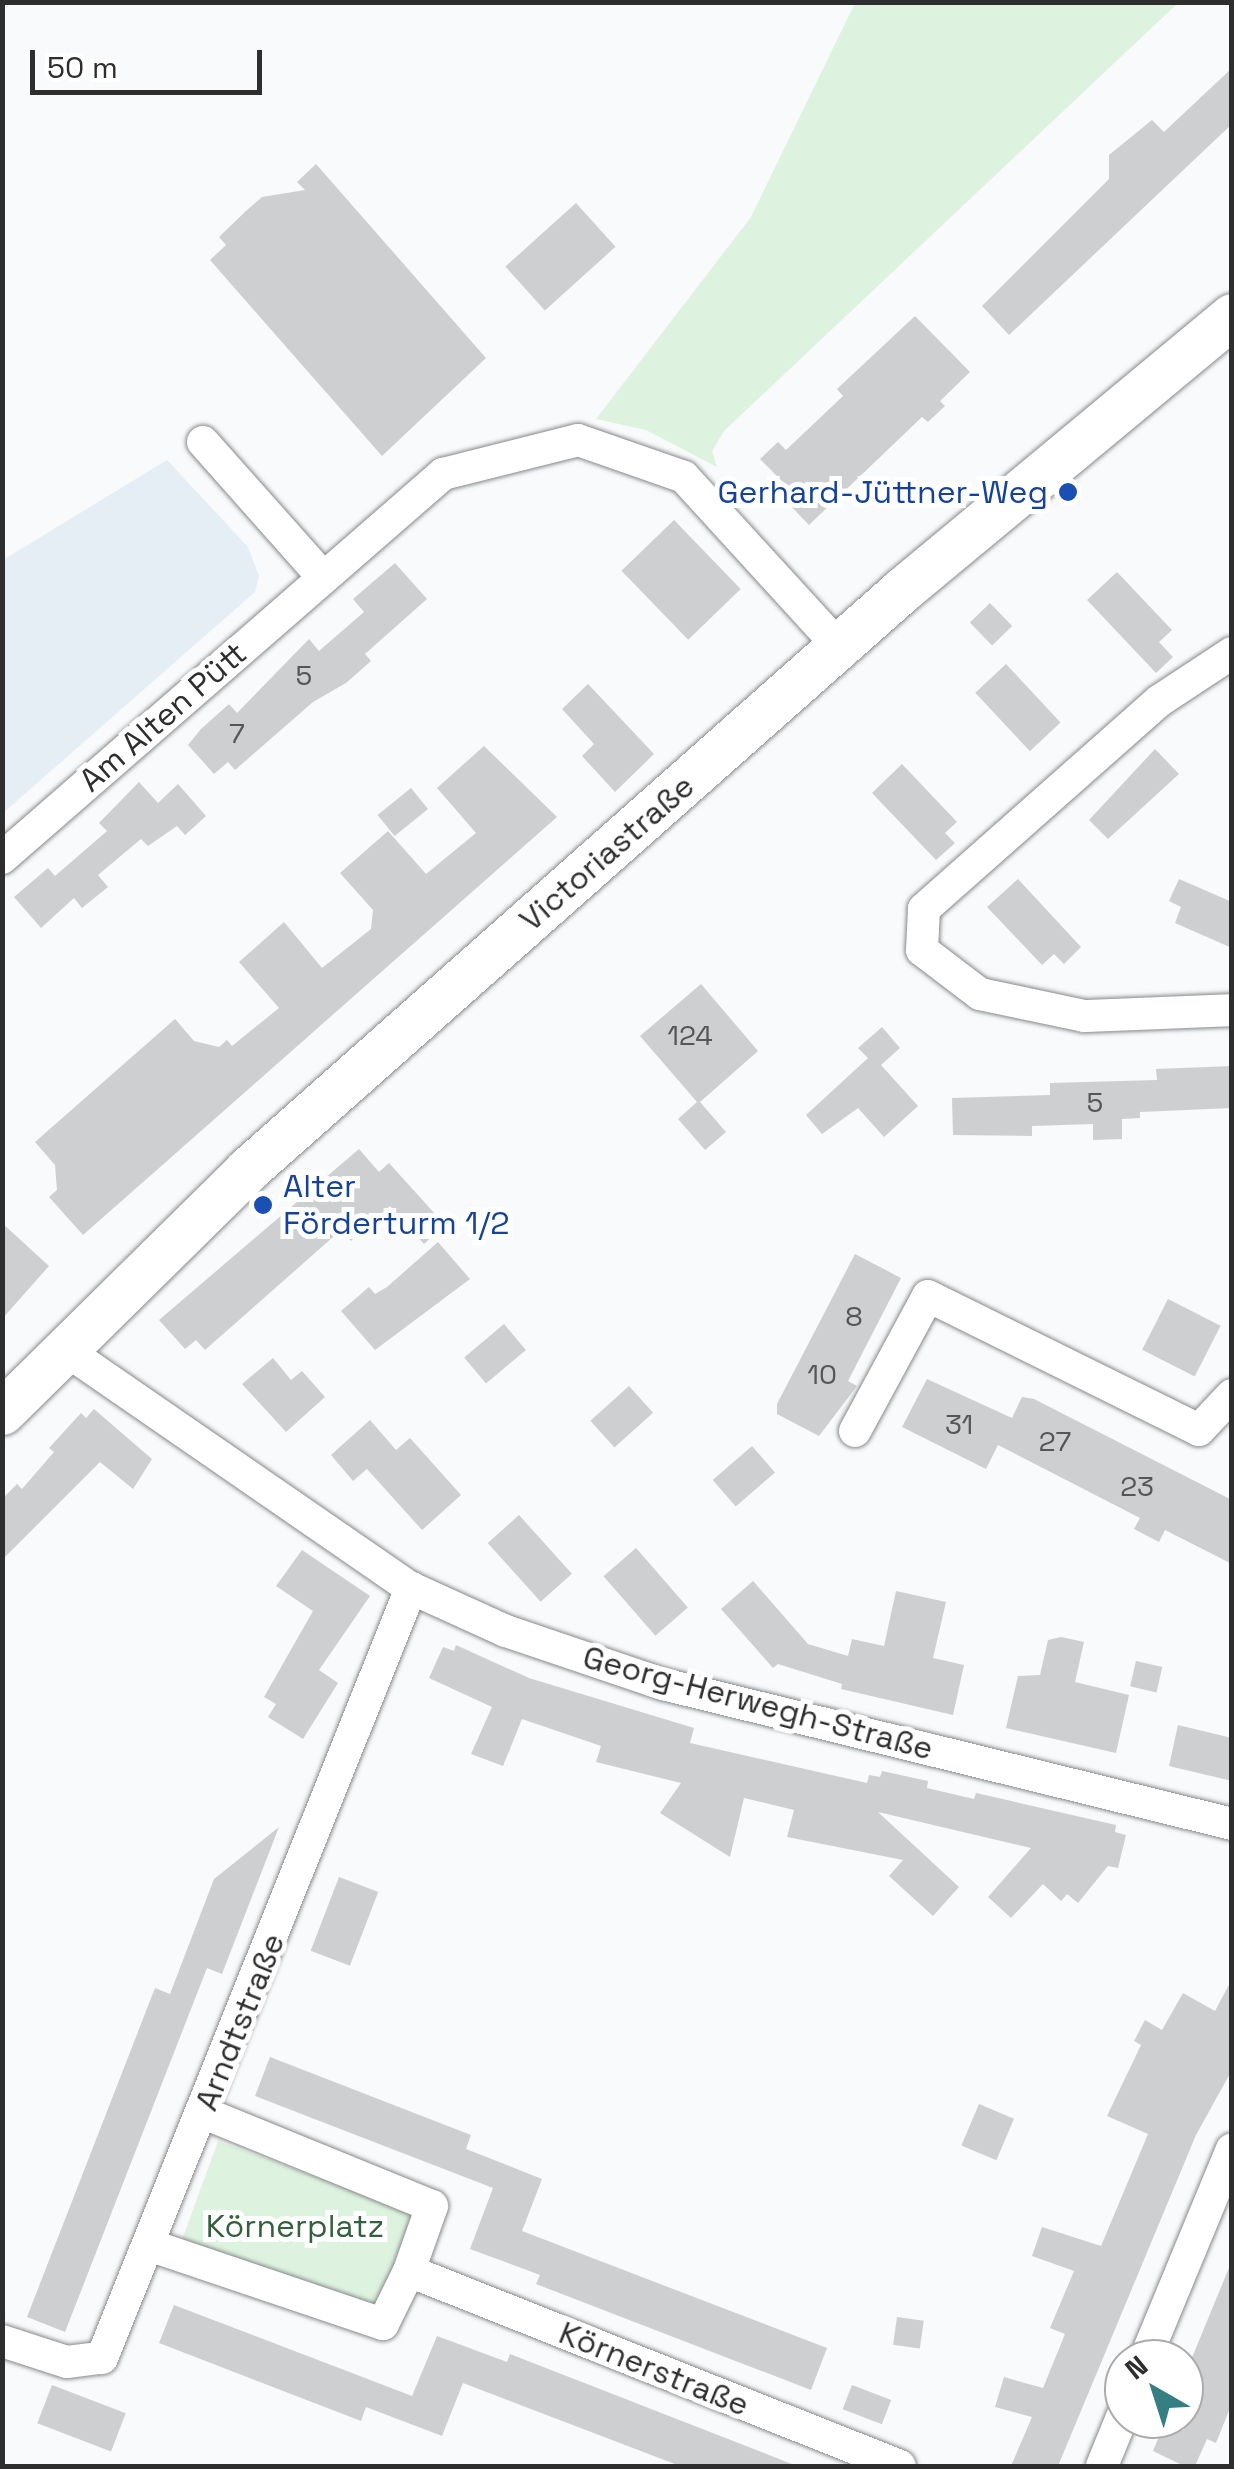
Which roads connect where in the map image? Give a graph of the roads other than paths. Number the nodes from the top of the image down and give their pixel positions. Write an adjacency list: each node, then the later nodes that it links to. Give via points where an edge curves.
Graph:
1 (1232, 316): 4 (main road, Victoriastraße)
2 (203, 442): 3 (street)
3 (323, 577): 4 (street, Am Alten Pütt, via 443,474 578,440 684,477); 6 (street, Am Alten Pütt)
4 (839, 646): 8 (main road, Victoriastraße, via 247,1170)
5 (1232, 653): 7 (street, via 1159,701 924,909 922,950 980,994 1084,1016)
6 (2, 858)
7 (1232, 1010)
8 (64, 1349): 10 (main road, Victoriastraße); 12 (street, Georg-Herwegh-Straße)
9 (1232, 1396): 11 (street, via 1199,1430 928,1296)
10 (2, 1412)
11 (855, 1431)
12 (412, 1588): 13 (street, Georg-Herwegh-Straße, via 506,1631 663,1684); 14 (street, Arndtstraße)
13 (1232, 1824)
14 (204, 2113): 16 (street, Arndtstraße); 17 (street, via 432,2206)
15 (1232, 2149): 18 (street)
16 (149, 2245): 17 (street, via 383,2324); 19 (street, Arndtstraße, via 102,2358 67,2362)
17 (408, 2271): 21 (street, Körnerstraße)
18 (1153, 2339)
19 (2, 2340)
20 (1113, 2439): 22 (street)
21 (900, 2466)
22 (1102, 2466)

